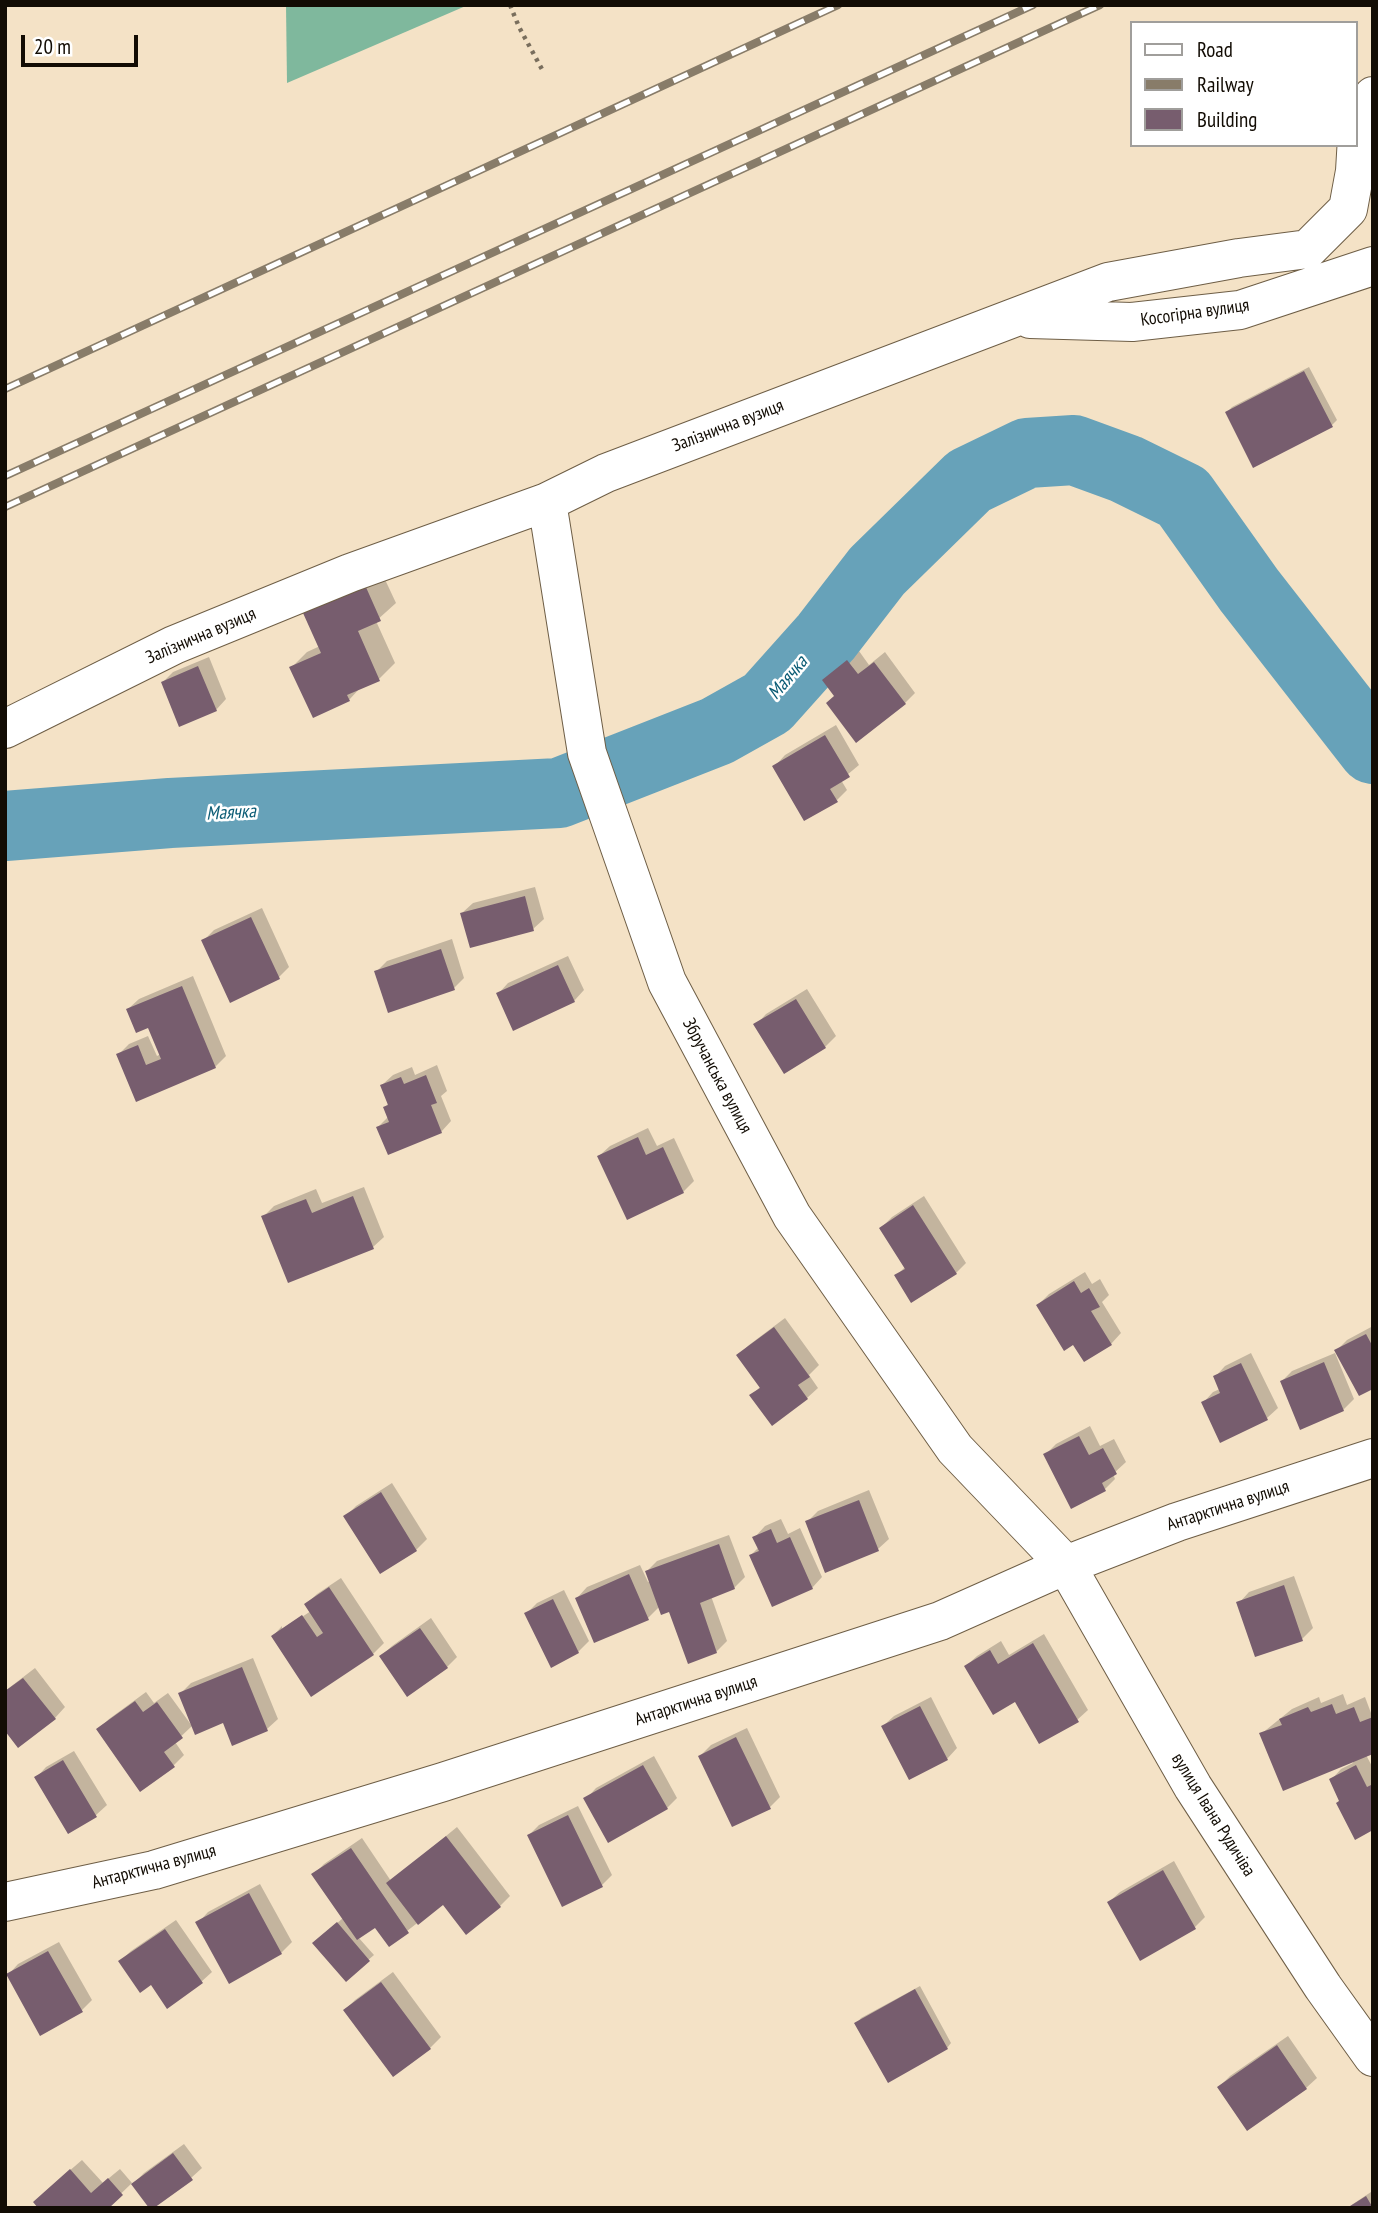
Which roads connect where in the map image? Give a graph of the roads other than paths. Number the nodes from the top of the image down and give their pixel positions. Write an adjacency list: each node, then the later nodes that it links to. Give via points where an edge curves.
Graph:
1 (1373, 96): 2 (street, Залізнична вузиця, via 1358,121)
2 (1357, 138)
3 (1356, 147): 5 (street, Залізнична вузиця, via 1349,209 1308,249 1108,282)
4 (1373, 266): 5 (street, Косогірна вулиця, via 1240,310 1132,322)
5 (1010, 318): 6 (street, Залізнична вузиця, via 606,473)
6 (547, 502): 7 (street, Залізнична вузиця, via 351,573 174,645); 9 (street, Збручанська вулиця, via 587,753 667,982 792,1216 955,1449)
7 (5, 729)
8 (1373, 1458): 9 (street, Антарктична вулиця, via 1177,1522)
9 (1066, 1565): 10 (street, Антарктична вулиця, via 940,1621 456,1778 154,1870); 11 (street, вулиця Івана Рудичіва, via 1193,1787)
10 (5, 1902)
11 (1373, 2057)

